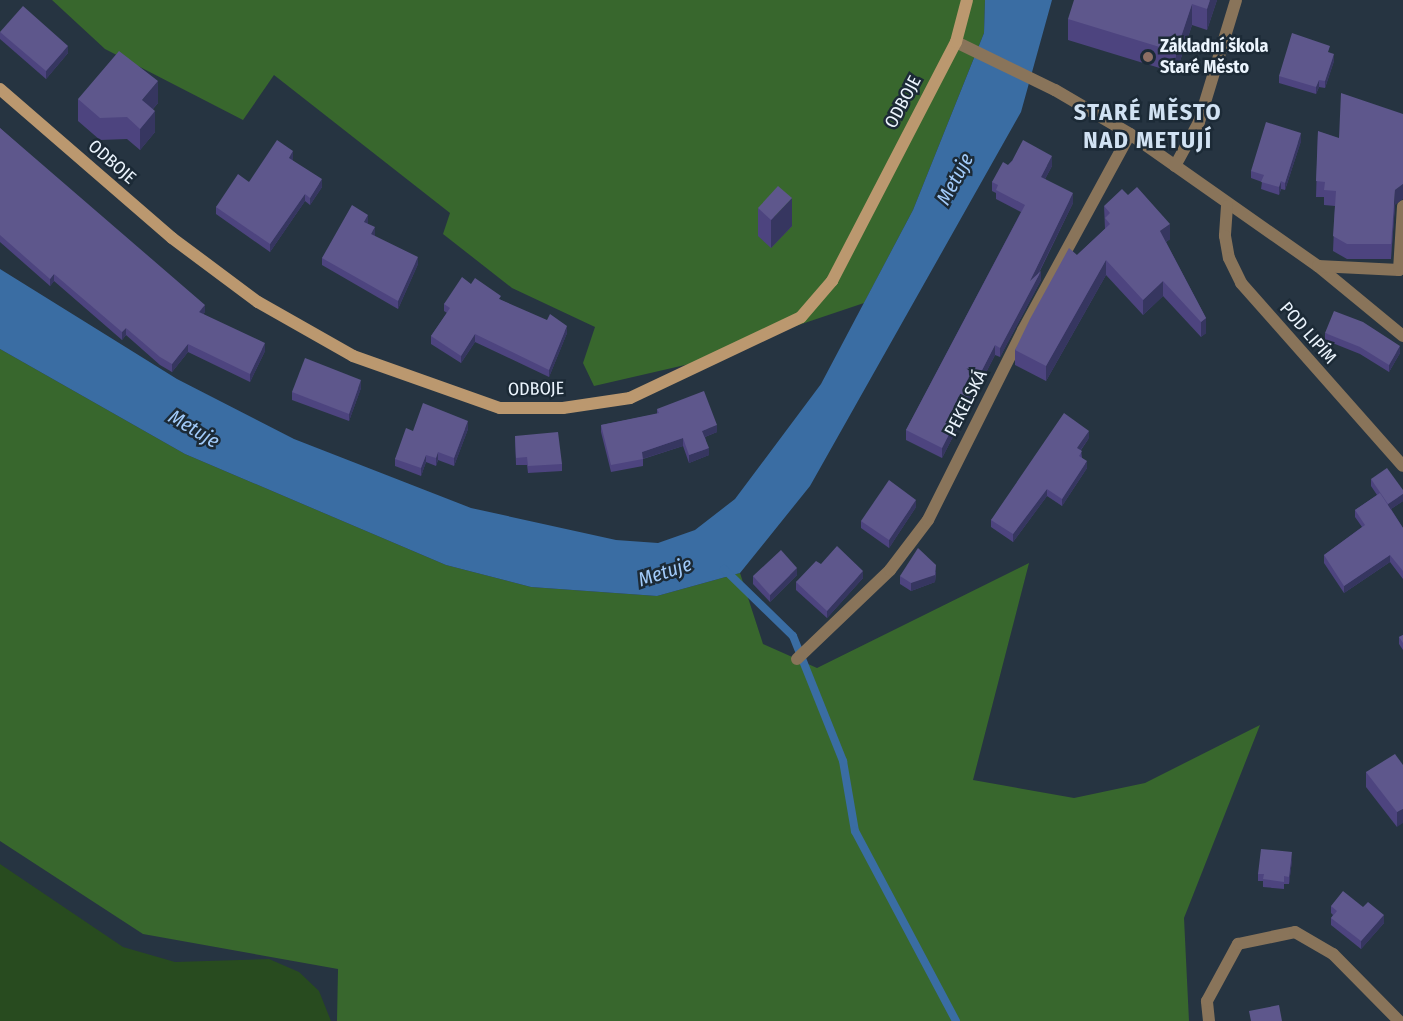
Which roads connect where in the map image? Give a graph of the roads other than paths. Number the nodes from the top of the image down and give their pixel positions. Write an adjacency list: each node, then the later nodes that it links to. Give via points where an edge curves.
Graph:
1 (967, 0): 3 (street, ODBOJE)
2 (1236, 0): 6 (street, via 1199,122)
3 (956, 42): 4 (street, ODBOJE, via 832,281 801,317 630,398 563,408 500,408 353,356 324,340 258,302 172,238); 5 (street, via 1054,90)
4 (0, 89)
5 (1130, 134): 6 (street); 13 (street, PEKELSKÁ, via 1023,330 928,520 890,570)
6 (1175, 166): 7 (street)
7 (1227, 206): 9 (street); 12 (street, POD LIPÍM, via 1227,247 1241,283)
8 (1403, 206): 10 (street)
9 (1318, 266): 10 (street); 11 (street)
10 (1401, 271)
11 (1403, 336)
12 (1403, 466)
13 (797, 658)
14 (1209, 1021): 15 (street, via 1207,1000 1238,944 1295,932 1333,954)
15 (1399, 1021)

